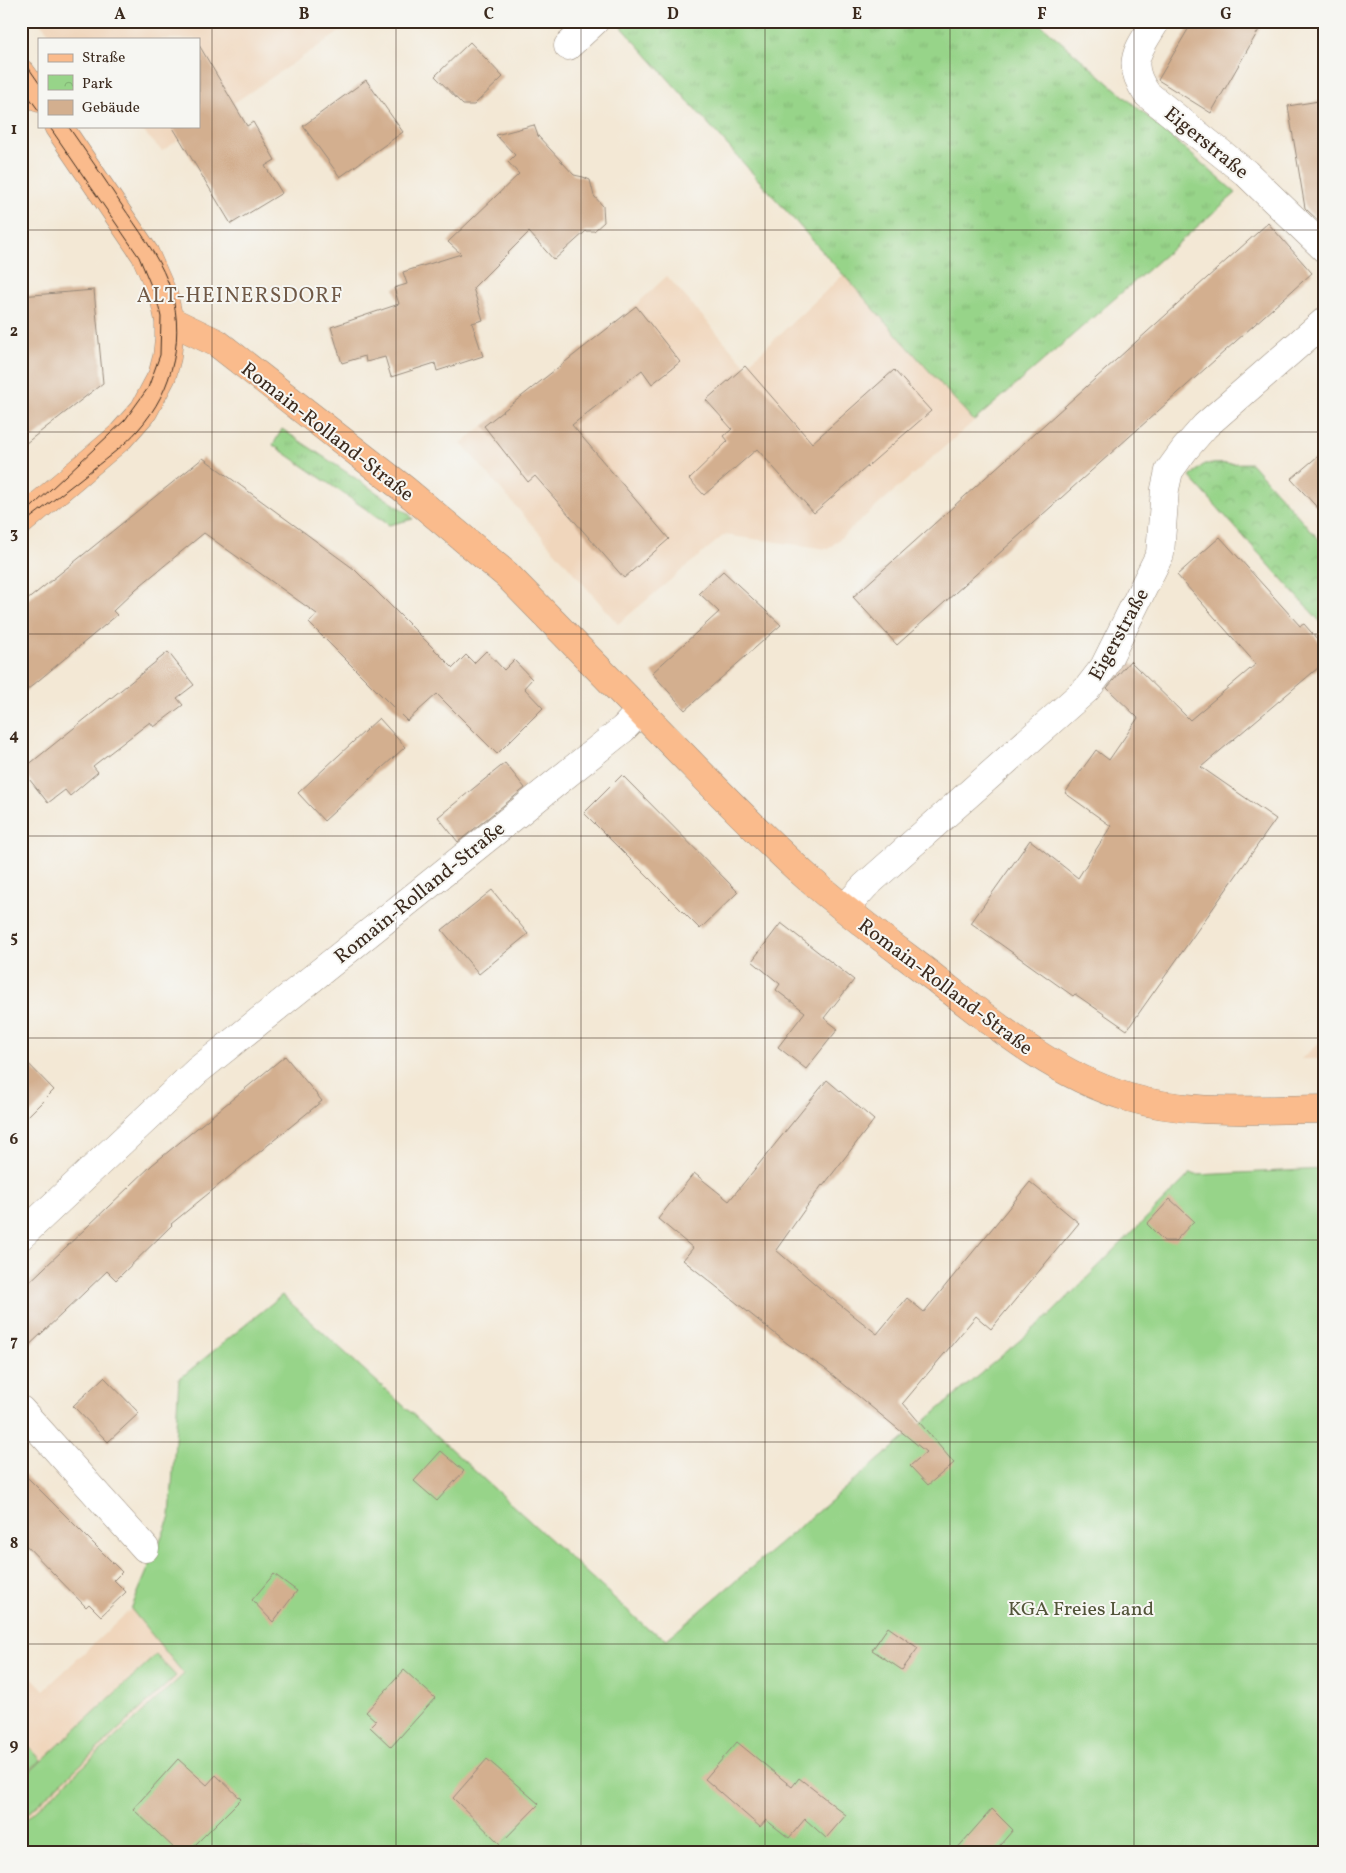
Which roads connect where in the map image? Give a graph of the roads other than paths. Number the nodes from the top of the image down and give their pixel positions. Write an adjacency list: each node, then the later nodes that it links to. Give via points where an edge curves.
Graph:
1 (595, 21): 3 (street)
2 (1156, 21): 7 (street, Eigerstraße, via 1137,55 1134,70 1138,82 1147,94 1246,173)
3 (568, 46)
4 (21, 73): 5 (main road)
5 (38, 97)
6 (59, 128): 8 (main road, via 145,254 164,297)
7 (1325, 249)
8 (169, 320): 10 (main road, via 167,357 162,376 144,410 120,437); 11 (main road, Romain-Rolland-Straße, via 217,344 472,544 507,575)
9 (1325, 321): 12 (street, Eigerstraße, via 1206,426 1169,471 1160,554 1104,667 1087,689)
10 (21, 522)
11 (640, 711): 12 (main road, Romain-Rolland-Straße, via 774,847); 14 (street, Romain-Rolland-Straße, via 623,729 197,1071)
12 (844, 908): 13 (main road, Romain-Rolland-Straße, via 1013,1038 1044,1059 1087,1081 1126,1096 1186,1109)
13 (1325, 1109)
14 (21, 1236)
15 (21, 1410): 16 (street)
16 (145, 1548)

